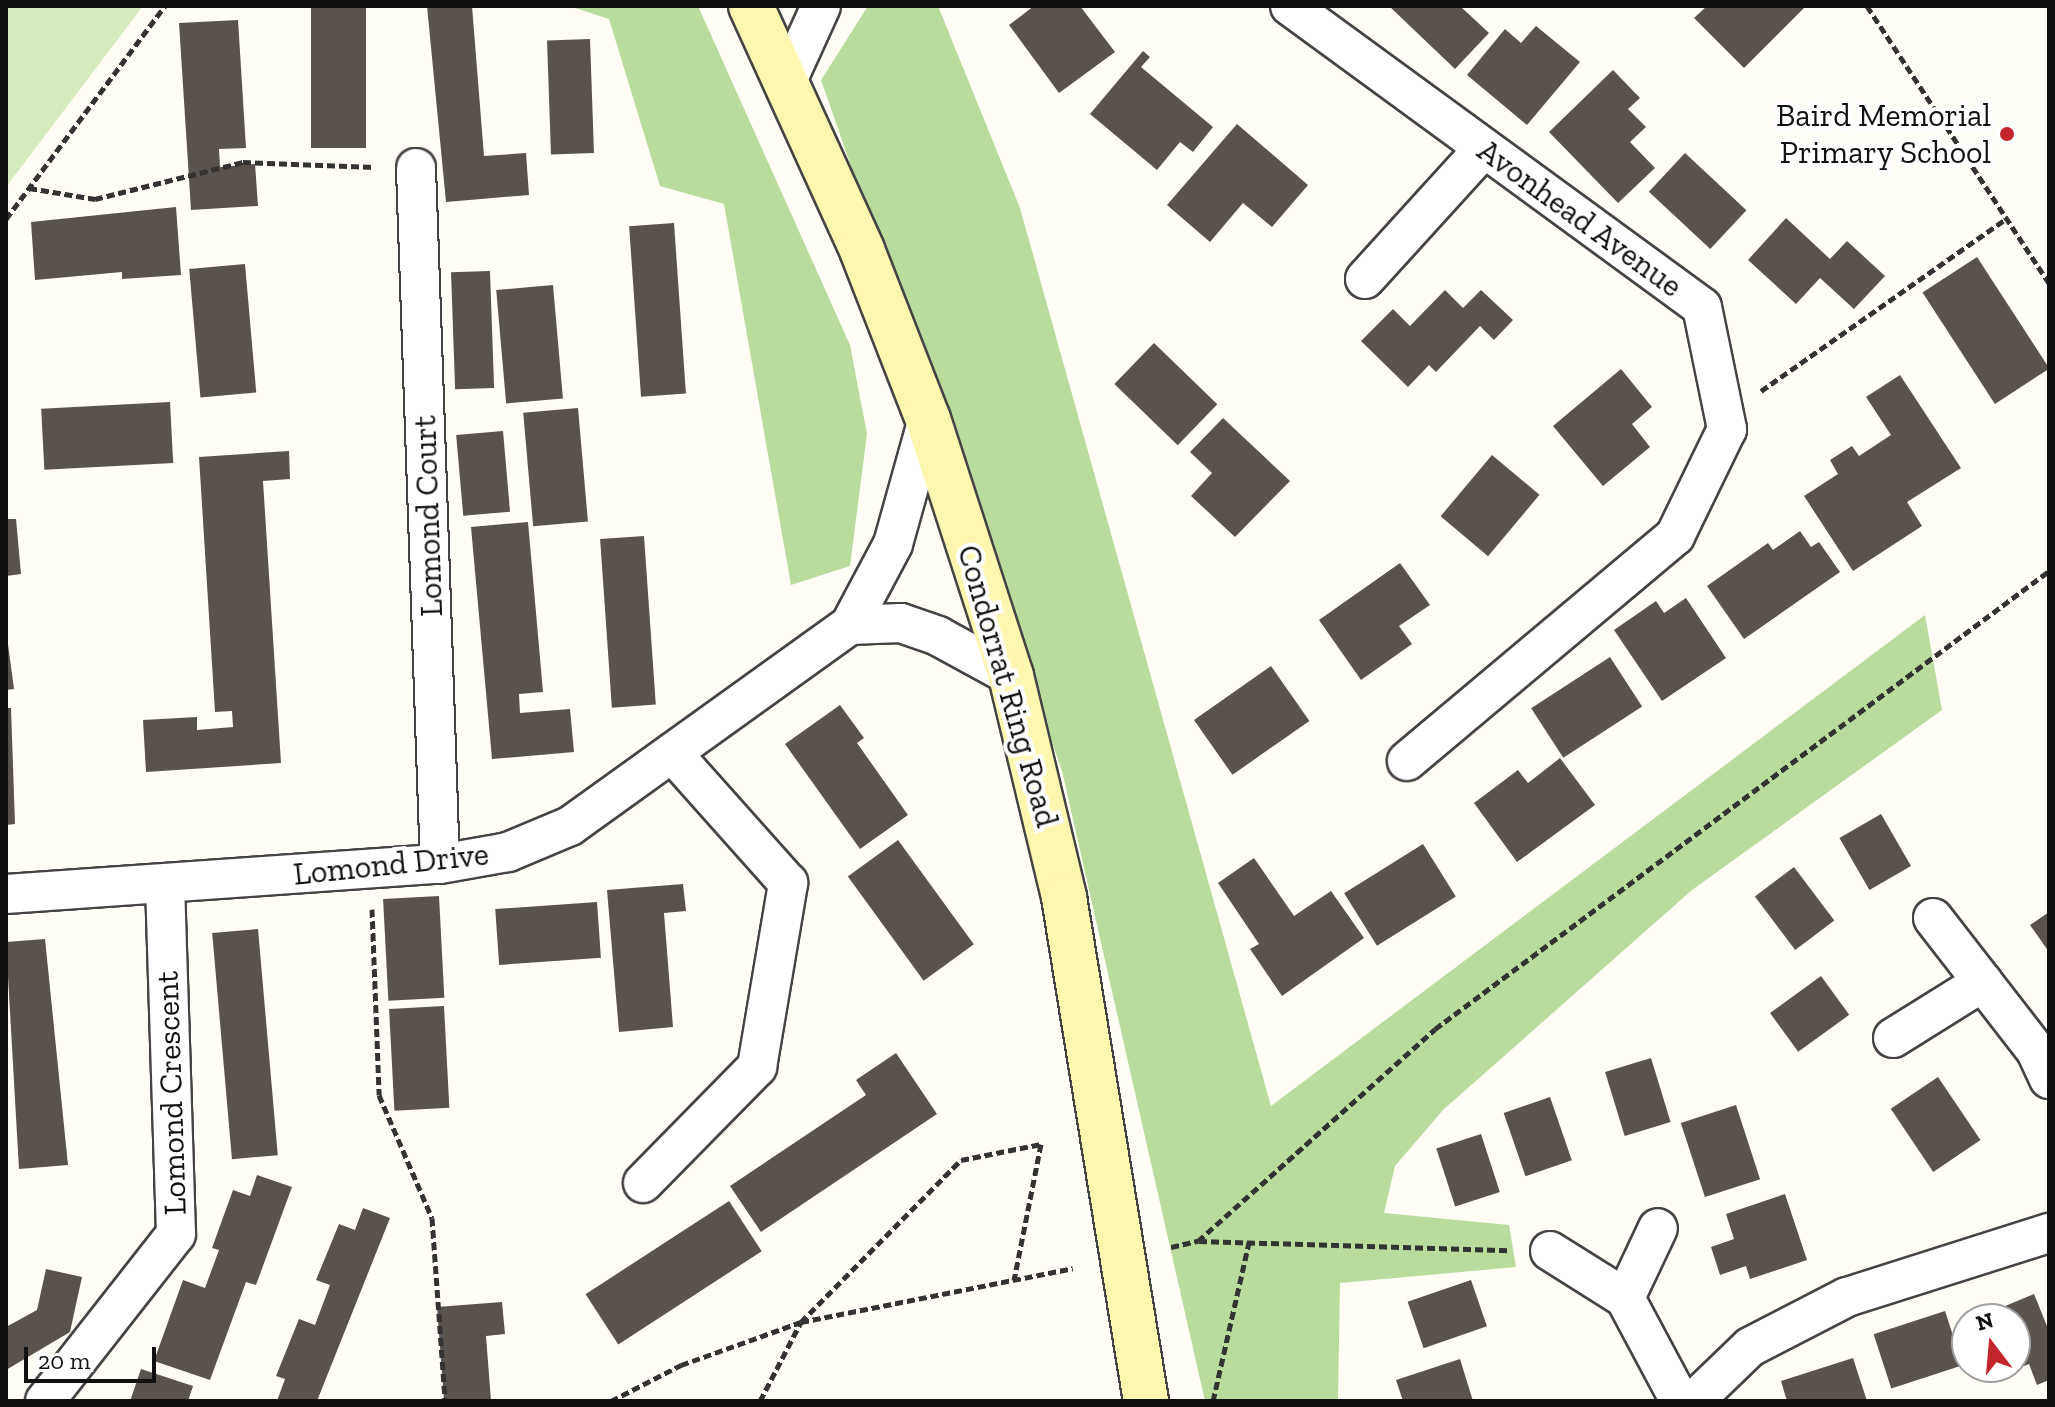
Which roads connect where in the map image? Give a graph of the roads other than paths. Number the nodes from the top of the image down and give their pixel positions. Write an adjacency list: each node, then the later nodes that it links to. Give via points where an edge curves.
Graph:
1 (751, 6): 4 (street, Condorrat Ring Road)
2 (821, 6): 4 (street)
3 (1290, 6): 5 (street, Avonhead Avenue)
4 (787, 81): 8 (street, Condorrat Ring Road, via 862,250)
5 (1484, 148): 7 (street); 12 (street, Avonhead Avenue, via 1702,307 1727,429 1675,536)
6 (416, 168): 13 (street, Lomond Court)
7 (1365, 279)
8 (928, 419): 9 (street, via 893,544); 10 (street, Condorrat Ring Road)
9 (850, 625): 10 (street, via 901,623 938,636); 11 (street, Lomond Drive)
10 (1011, 676): 26 (street, Condorrat Ring Road, via 1064,897)
11 (672, 753): 13 (street, Lomond Drive, via 570,826 508,852); 20 (street, via 788,883 757,1067)
12 (1407, 761)
13 (440, 864): 14 (street, Lomond Drive)
14 (165, 884): 15 (street, Lomond Drive); 25 (street, Lomond Crescent, via 176,1234)
15 (6, 894)
16 (1933, 918): 17 (street)
17 (1983, 982): 18 (street); 19 (street, via 2036,1051)
18 (1893, 1038)
19 (2049, 1079)
20 (643, 1183)
21 (1658, 1228): 24 (street)
22 (2049, 1233): 28 (street, via 1847,1297 1750,1347)
23 (1550, 1251): 24 (street)
24 (1625, 1298): 27 (street)
25 (45, 1401)
26 (1146, 1401)
27 (1680, 1401)
28 (1694, 1401)

